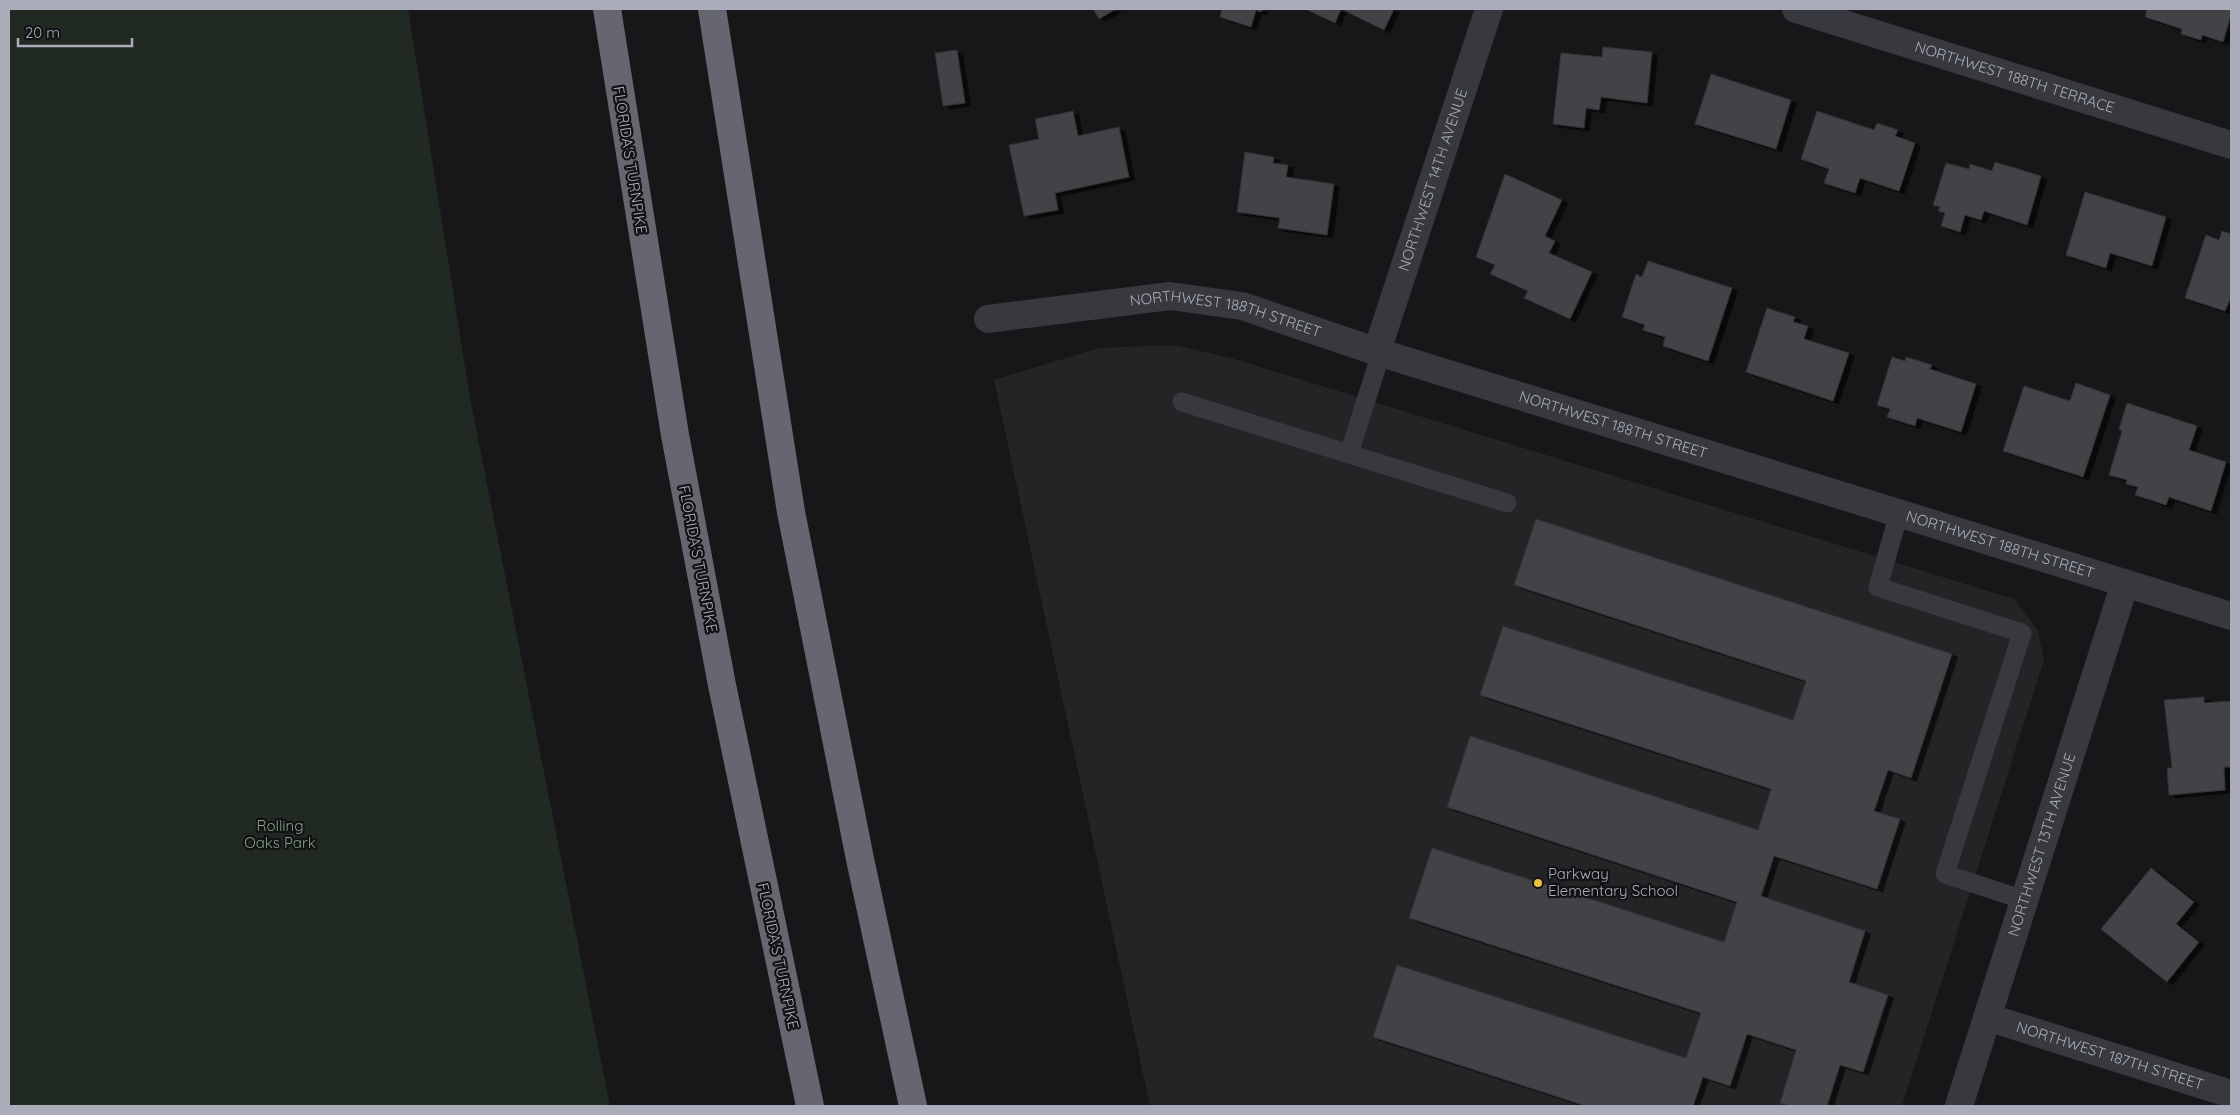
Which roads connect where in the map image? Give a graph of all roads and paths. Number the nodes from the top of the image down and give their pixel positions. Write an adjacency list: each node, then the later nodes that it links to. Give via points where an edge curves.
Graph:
1 (607, 9): 17 (highway, FLORIDA'S TURNPIKE, via 675,435 722,685)
2 (712, 9): 18 (highway, via 791,512)
3 (1489, 9): 7 (street, NORTHWEST 14TH AVENUE)
4 (1796, 9): 5 (street, NORTHWEST 188TH TERRACE)
5 (2231, 145)
6 (988, 319): 7 (street, NORTHWEST 188TH STREET, via 1170,296 1242,306)
7 (1379, 352): 9 (lane); 11 (street, NORTHWEST 188TH STREET)
8 (1182, 402): 9 (lane)
9 (1349, 454): 10 (lane)
10 (1507, 503)
11 (1900, 513): 12 (street, NORTHWEST 188TH STREET); 14 (lane, via 1878,588 2022,633 1945,874)
12 (2125, 583): 13 (street, NORTHWEST 188TH STREET); 14 (street, NORTHWEST 13TH AVENUE)
13 (2231, 616)
14 (2024, 900): 15 (street, NORTHWEST 13TH AVENUE)
15 (1987, 1017): 16 (street, NORTHWEST 187TH STREET); 19 (street, NORTHWEST 13TH AVENUE)
16 (2231, 1094)
17 (810, 1106)
18 (913, 1106)
19 (1959, 1106)

